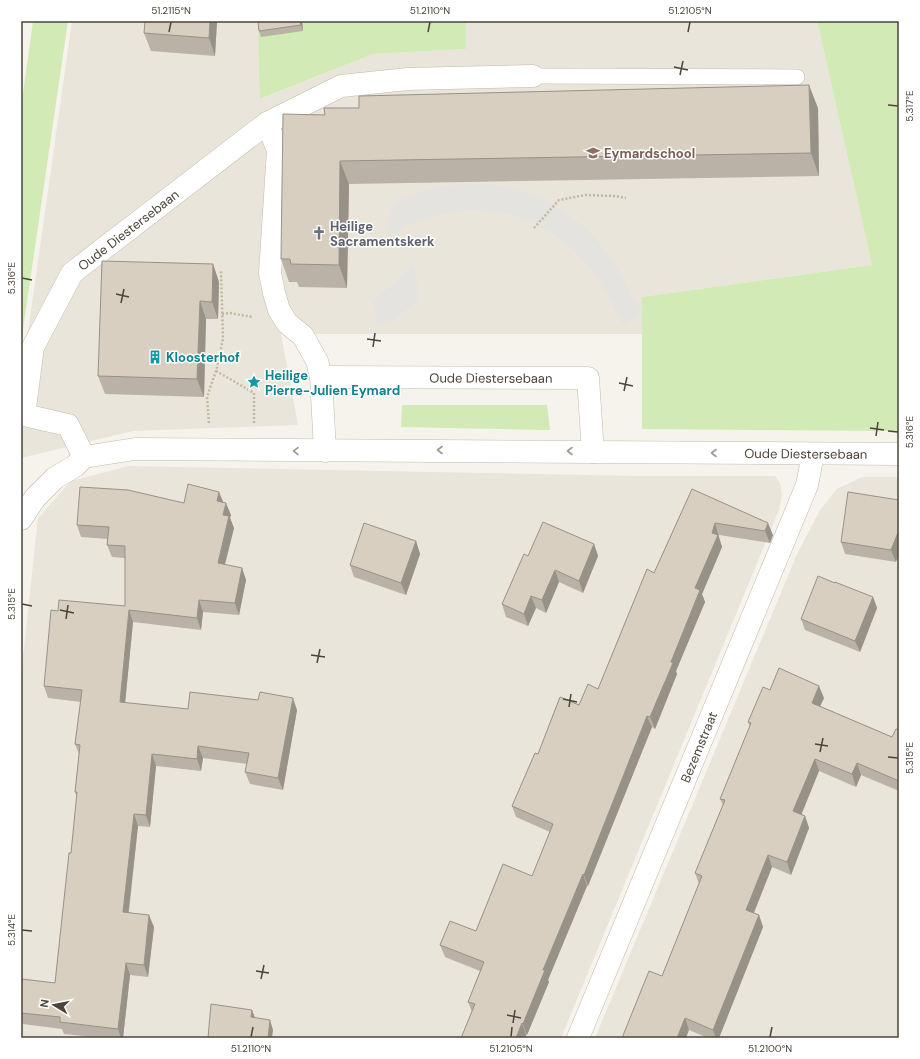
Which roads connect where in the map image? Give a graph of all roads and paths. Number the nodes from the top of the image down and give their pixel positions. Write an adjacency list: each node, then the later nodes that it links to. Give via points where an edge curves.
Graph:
1 (533, 76): 2 (lane); 3 (street, Oude Diestersebaan, via 408,79 340,86)
2 (797, 77)
3 (267, 123): 8 (street, via 278,150 270,273 274,293 279,310 287,323 303,336 318,361); 9 (street, Oude Diestersebaan, via 72,273 33,347)
4 (626, 198): 5 (path, via 585,195 558,200)
5 (534, 228)
6 (221, 270): 7 (path, via 223,339)
7 (216, 371): 10 (path, via 207,397); 11 (path, via 254,392)
8 (321, 377): 12 (street); 13 (street, Oude Diestersebaan, via 588,378)
9 (22, 423): 16 (street, Oude Diestersebaan, via 68,424)
10 (210, 450): 11 (street, Oude Diestersebaan); 16 (street, Oude Diestersebaan, via 135,449)
11 (253, 450): 12 (street, Oude Diestersebaan, one-way to 11)
12 (326, 451): 13 (street, Oude Diestersebaan, one-way to 12)
13 (593, 452): 14 (street, Oude Diestersebaan, one-way to 13)
14 (813, 454): 15 (street, Oude Diestersebaan); 18 (street, Bezemstraat, via 807,485)
15 (899, 454)
16 (84, 457): 17 (street, via 75,466 55,478 35,498)
17 (21, 519)
18 (578, 1038)

